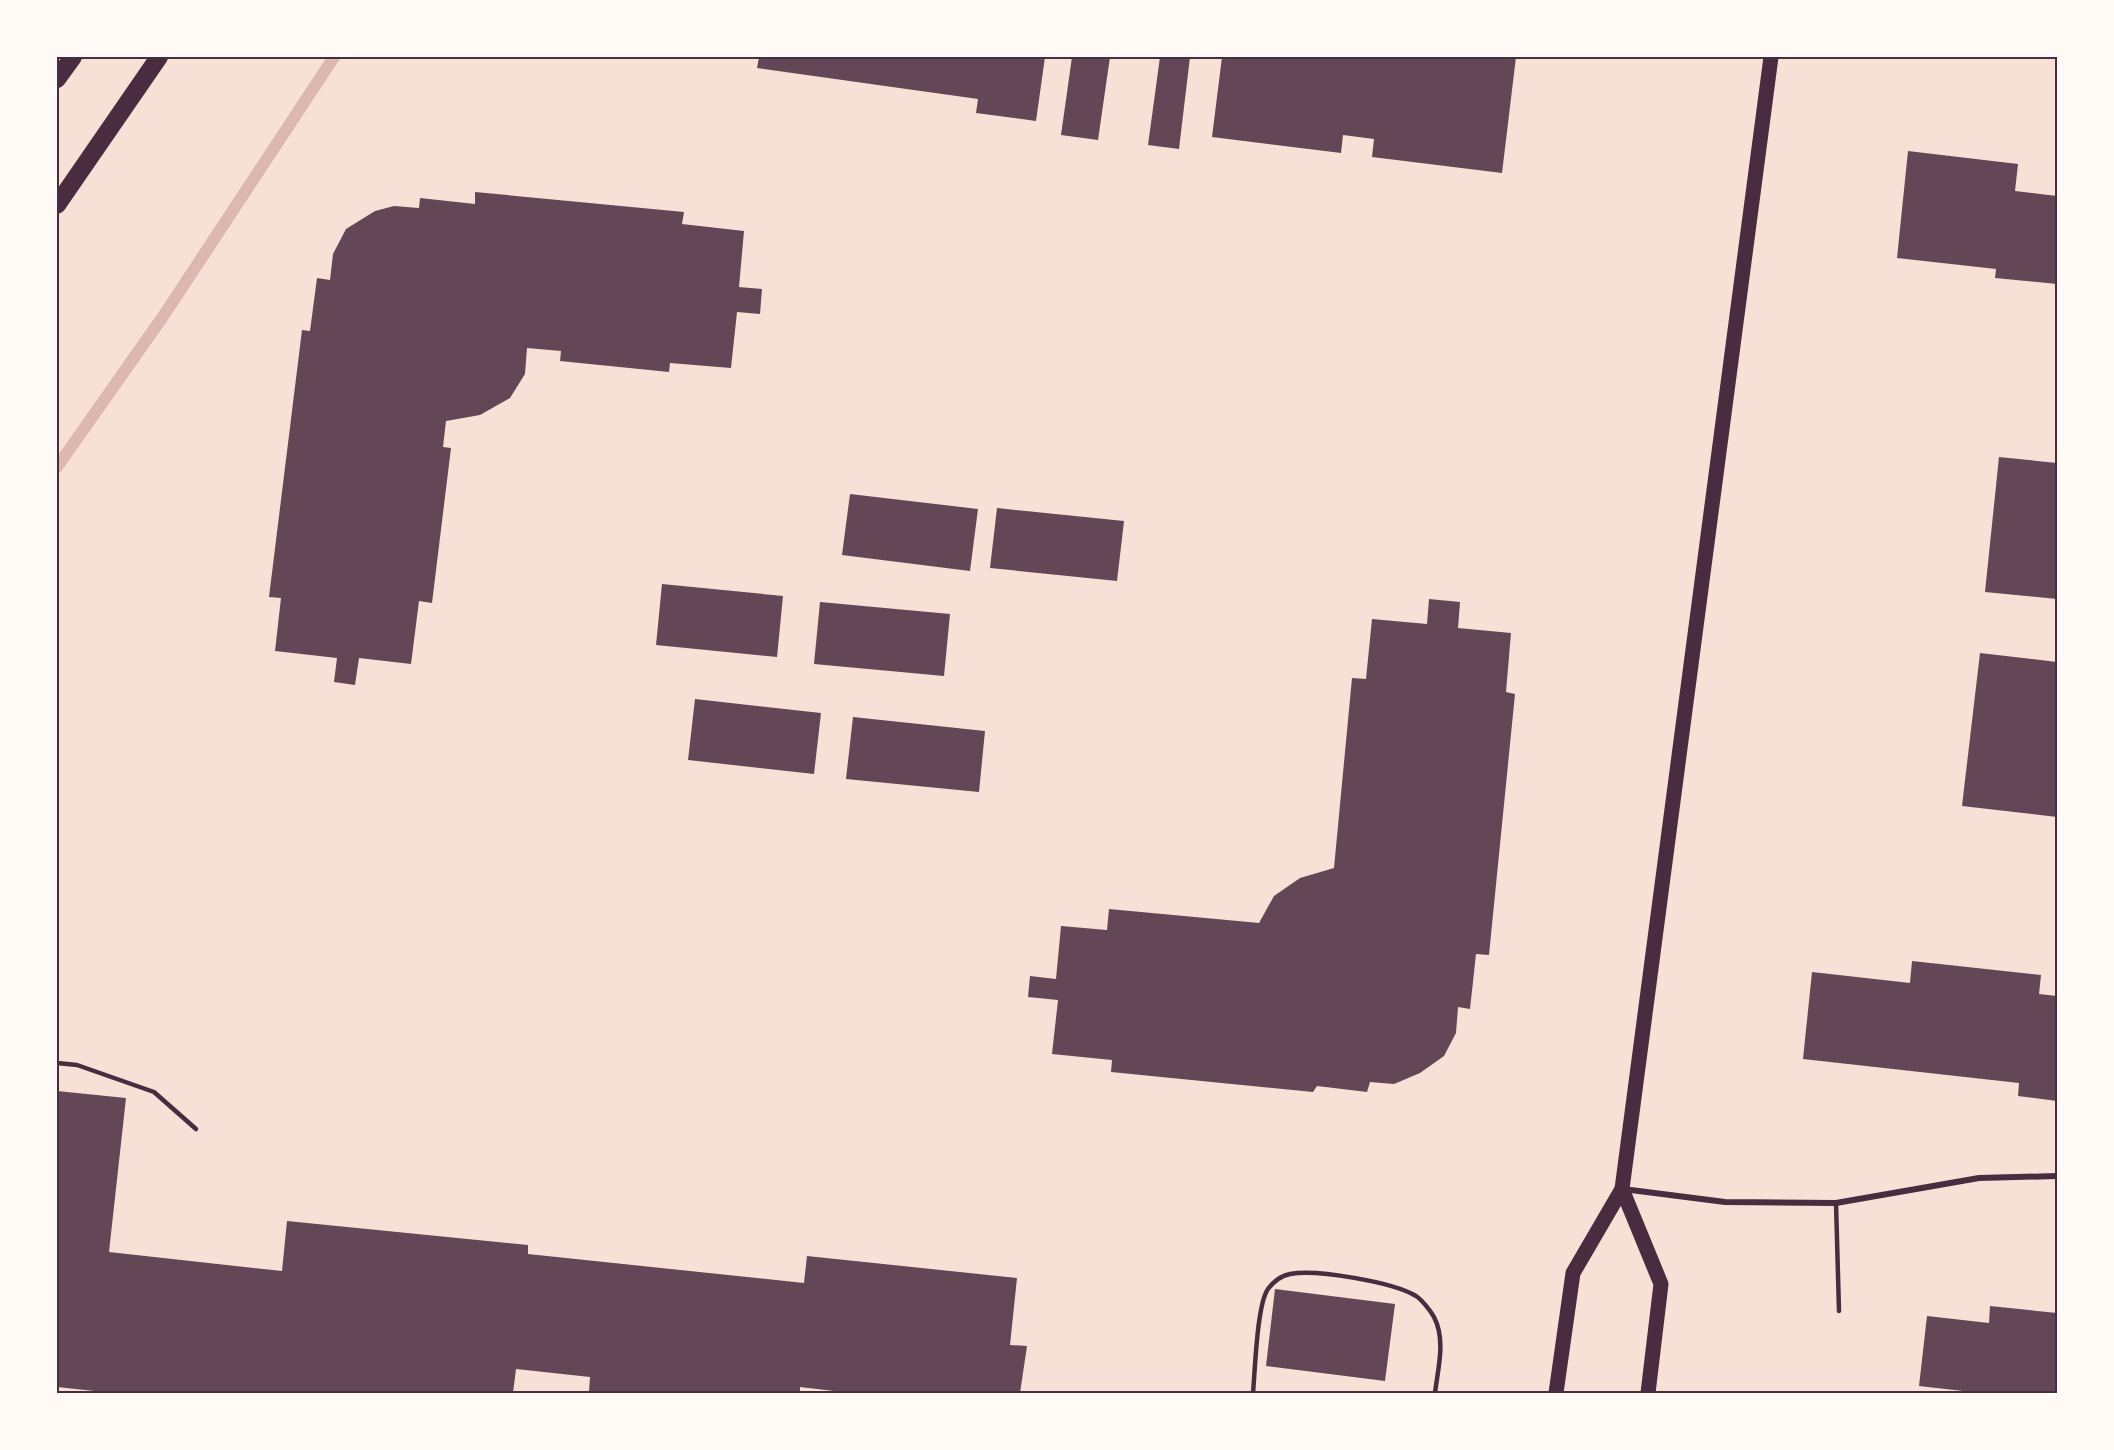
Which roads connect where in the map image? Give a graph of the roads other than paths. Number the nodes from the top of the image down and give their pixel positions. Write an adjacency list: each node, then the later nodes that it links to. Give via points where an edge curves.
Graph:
1 (73, 57): 4 (highway)
2 (159, 57): 5 (highway)
3 (1771, 57): 9 (main road)
4 (57, 80)
5 (57, 205)
6 (57, 1062): 7 (lane, via 77,1065 154,1092)
7 (196, 1129)
8 (2057, 1176): 10 (street, via 1979,1178)
9 (1622, 1189): 10 (street, via 1725,1202); 14 (main road, via 1573,1273); 15 (main road, via 1661,1284)
10 (1836, 1203): 11 (lane)
11 (1839, 1311)
12 (1253, 1393): 13 (lane, via 1266,1291 1276,1279 1292,1274 1386,1284 1418,1296 1442,1334)
13 (1436, 1393)
14 (1556, 1393)
15 (1648, 1393)

